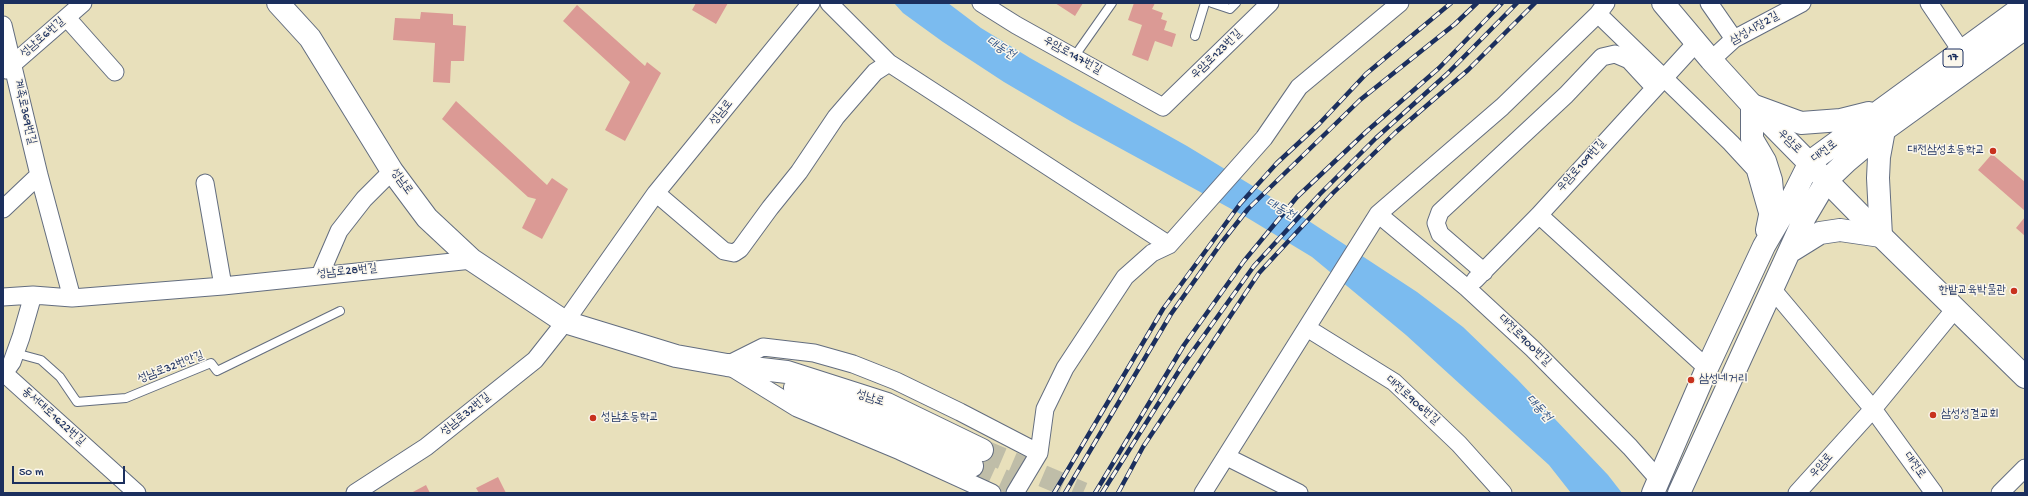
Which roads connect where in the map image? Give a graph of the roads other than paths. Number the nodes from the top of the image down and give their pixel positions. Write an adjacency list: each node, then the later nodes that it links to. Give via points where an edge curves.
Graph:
1 (83, 3): 18 (street, 성남로6번길)
2 (278, 3): 35 (main road, 성남로, via 310,38)
3 (811, 3): 39 (street, 성남로)
4 (829, 3): 27 (street)
5 (981, 3): 25 (street, 우암로147번길)
6 (1112, 3): 25 (lane)
7 (1205, 3): 21 (lane)
8 (1212, 3): 9 (lane, via 1230,9)
9 (1236, 3)
10 (1270, 3): 32 (street, 우암로123번길)
11 (1400, 3): 45 (street, via 1299,87 1264,138)
12 (1663, 3): 23 (main road, 우암로)
13 (1709, 3): 22 (street)
14 (1802, 3): 22 (street, 삼성시장2길)
15 (1929, 3): 24 (street)
16 (2025, 6): 24 (main road, 대전로 / 17)
17 (1602, 8): 30 (street); 41 (street, via 1502,107)
18 (67, 18): 28 (street, 성남로6번길); 29 (street)
19 (3, 25): 28 (street, 계족로369번길)
20 (2025, 28): 33 (main road, 대전로 / 17)
21 (1195, 36)
22 (1734, 39): 26 (street, 삼성시장2길)
23 (1696, 43): 26 (main road, 우암로); 30 (street, 우암로109번길)
24 (1962, 52): 33 (main road, 대전로 / 17)
25 (1074, 57): 32 (street, 우암로147번길)
26 (1710, 60): 31 (main road, 우암로)
27 (889, 63): 39 (street, via 875,72 836,117 799,172 740,249 734,253 724,251); 45 (street)
28 (8, 69): 36 (street, 계족로369번길)
29 (115, 72)
30 (1659, 82): 42 (street, 우암로109번길); 43 (street, via 1731,143 1755,169); 49 (street, via 1629,60 1615,54 1602,57 1566,95 1440,212 1436,223 1440,234)
31 (1752, 105): 33 (main road, via 1801,123); 34 (main road, 우암로); 43 (main road, via 1752,139 1765,161 1771,180 1773,201)
32 (1164, 107)
33 (1882, 120): 34 (main road, 대전로 / 17); 37 (main road, 대전로 / 17); 44 (main road, via 1878,178)
34 (1810, 162): 37 (main road, 우암로); 46 (main road, 대전로)
35 (392, 171): 48 (main road, 성남로, via 427,218); 50 (street, via 364,199 339,231)
36 (39, 175): 40 (street); 56 (street, 계족로369번길)
37 (1827, 180): 44 (main road, 우암로); 47 (main road, 대전로 / 17)
38 (206, 183): 51 (street)
39 (656, 193): 59 (street, 성남로)
40 (3, 209)
41 (1378, 214): 52 (street, 대전로900번길); 60 (street)
42 (1539, 215): 49 (street, 우암로109번길); 63 (street)
43 (1769, 221): 46 (main road)
44 (1881, 236): 47 (main road, via 1840,230 1820,233); 57 (main road, 우암로)
45 (1173, 240): 67 (street, via 1152,253 1126,277 1065,368 1045,409)
46 (1764, 246): 63 (main road, 대전로)
47 (1791, 251): 53 (main road, 대전로 / 17)
48 (472, 260): 50 (street, 성남로28번길); 59 (main road, 성남로)
49 (1484, 272): 52 (street, 우암로109번길)
50 (320, 275): 51 (street, 성남로28번길)
51 (223, 286): 56 (street, 성남로28번길)
52 (1467, 288): 71 (street, 대전로900번길, via 1630,446)
53 (1772, 290): 66 (street, 대전로); 79 (main road, 대전로 / 17)
54 (33, 295): 55 (street, 성남로28번길); 56 (street, 성남로28번길); 61 (street, 동서대로1622번길)
55 (3, 297)
56 (72, 298)
57 (1955, 309): 65 (main road, 우암로); 66 (street, 우암로)
58 (340, 310): 61 (lane, 성남로32번안길, via 217,371 211,363 126,398 76,402 60,377 41,360)
59 (565, 322): 62 (main road, 성남로, via 676,356); 73 (street, 성남로32번길, via 535,360 426,447)
60 (1306, 328): 68 (street); 78 (street, 대전로906번길, via 1394,382 1459,444)
61 (15, 353): 64 (street, 동서대로1622번길)
62 (727, 365): 67 (street, via 763,347 814,353 847,362 910,388); 69 (main road, 성남로); 74 (street, via 797,408)
63 (1707, 368): 71 (main road, 대전로)
64 (4, 374): 72 (street, 동서대로1622번길)
65 (2025, 377)
66 (1873, 409): 80 (street, 우암로); 81 (street, 대전로)
67 (1039, 453): 75 (street)
68 (1227, 457): 76 (street); 77 (street)
69 (977, 458)
70 (2025, 468): 82 (street)
71 (1656, 486)
72 (127, 490)
73 (355, 493)
74 (992, 493)
75 (1015, 493)
76 (1203, 493)
77 (1299, 493)
78 (1503, 493)
79 (1679, 493)
80 (1798, 493)
81 (1934, 493)
82 (2000, 493)

